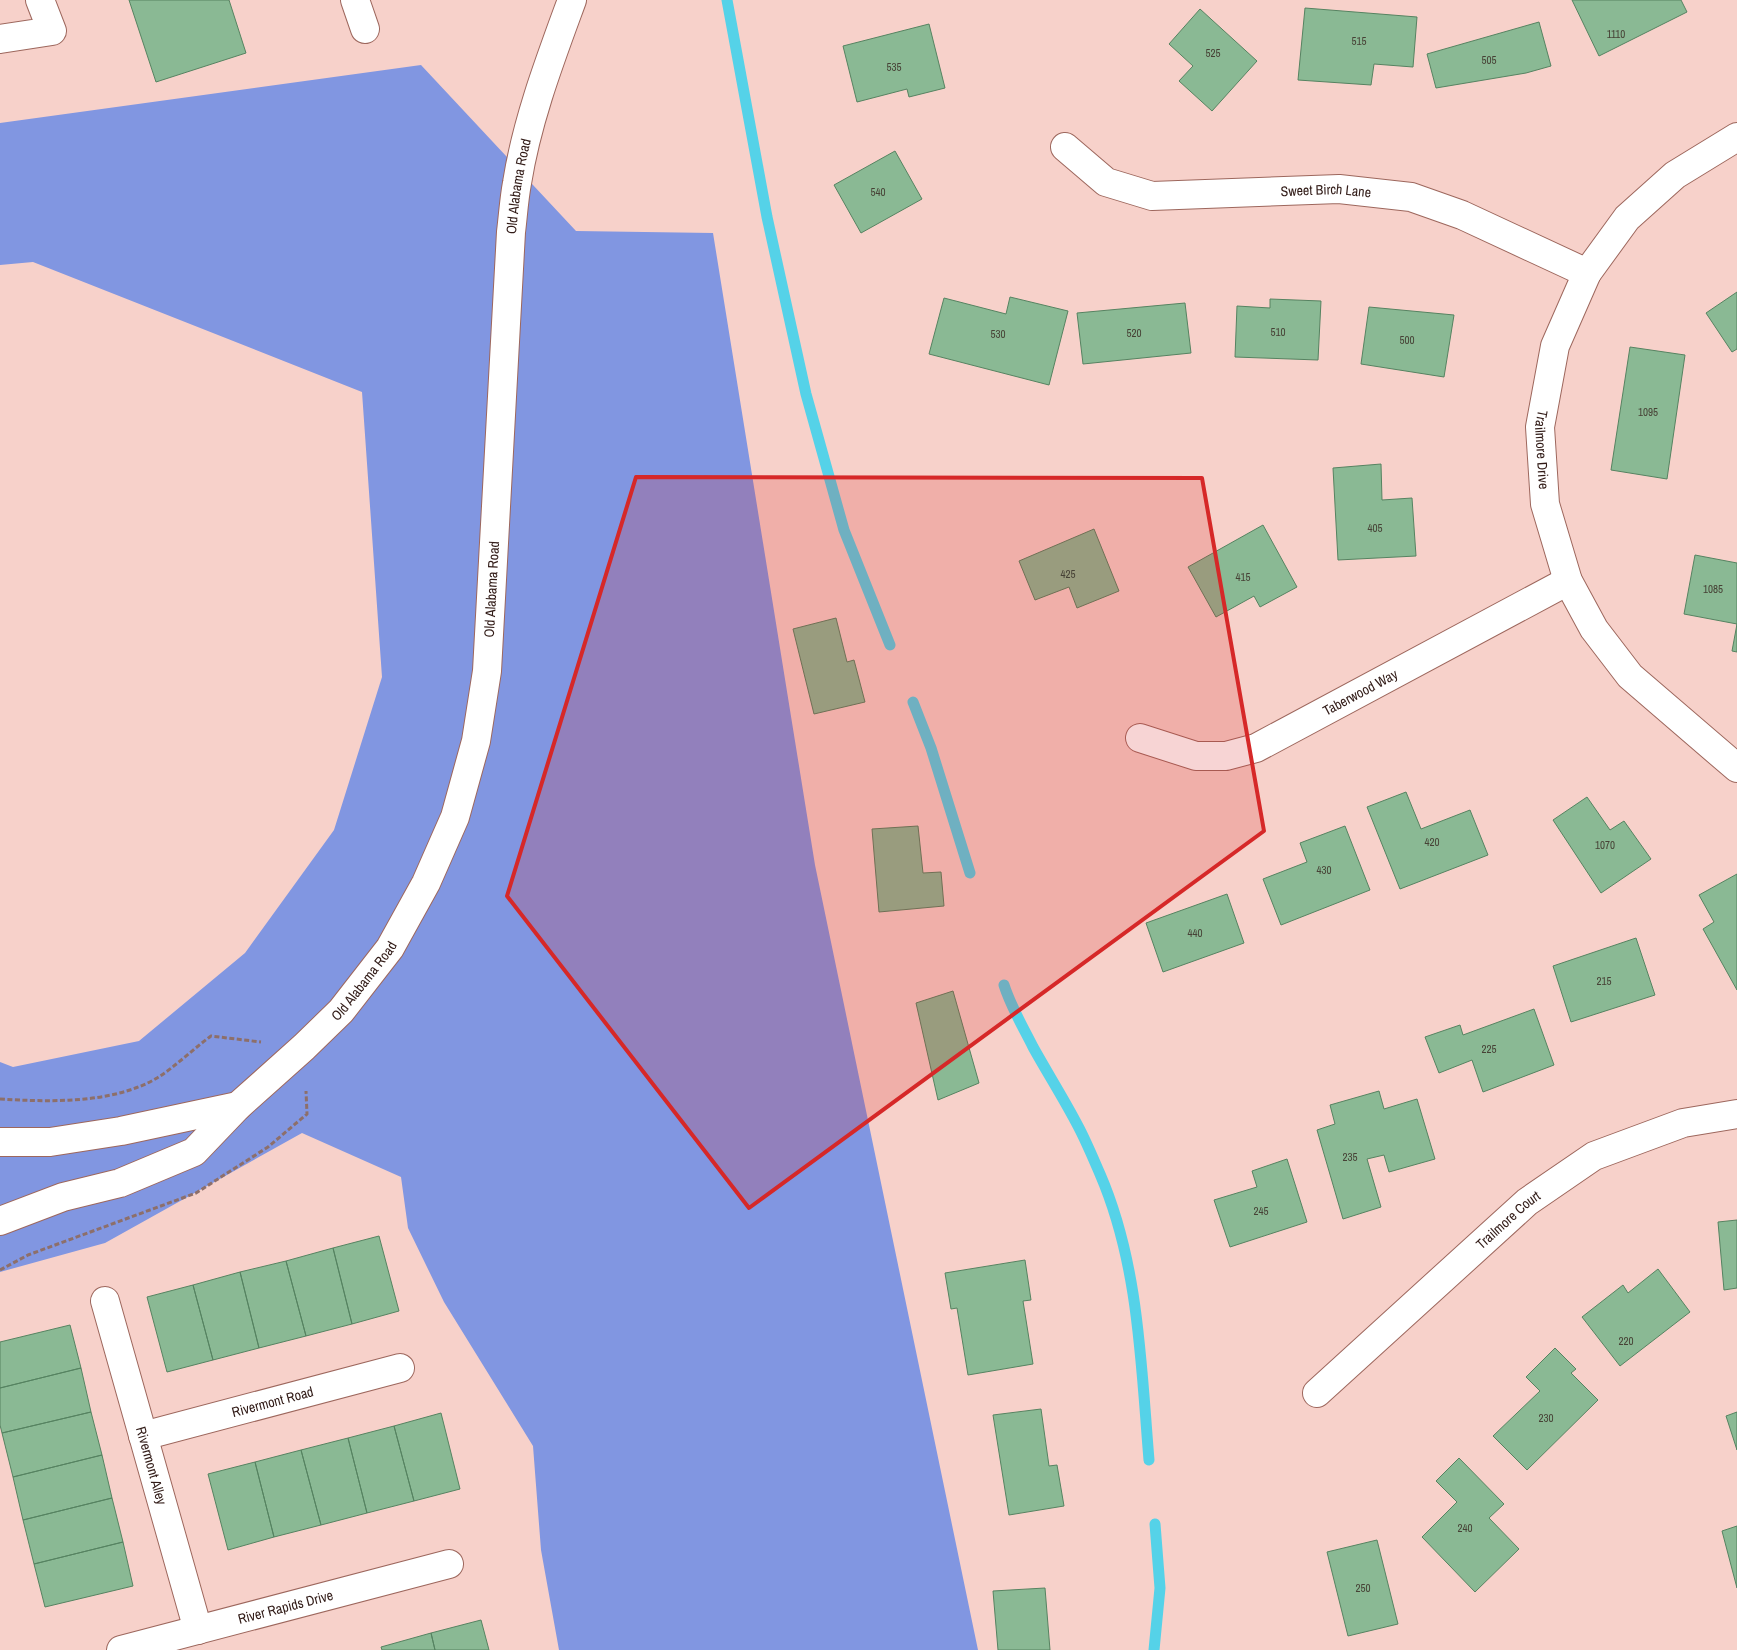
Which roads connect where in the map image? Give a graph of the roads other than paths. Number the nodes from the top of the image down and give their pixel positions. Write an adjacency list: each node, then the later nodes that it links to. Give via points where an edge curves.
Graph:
1 (40, 0): 5 (street, via 52,32)
2 (355, 0): 4 (street)
3 (572, 0): 12 (street, Old Alabama Road, via 528,129 517,182 511,232 486,671 476,741 455,817 426,883 390,948 340,1011)
4 (365, 29)
5 (0, 39)
6 (1737, 137): 8 (street, Trailmore Drive, via 1675,175 1627,218)
7 (1065, 147): 8 (street, Sweet Birch Lane, via 1106,182 1152,196 1339,189 1411,197 1462,215)
8 (1587, 273): 9 (street, Trailmore Drive, via 1555,346 1540,427 1545,504)
9 (1568, 582): 10 (street, Taberwood Way, via 1256,748 1226,756 1196,756); 11 (street, Trailmore Drive, via 1594,629 1630,676)
10 (1140, 738)
11 (1737, 768)
12 (238, 1106): 14 (street, via 122,1131 50,1142); 15 (street, Old Alabama Road, via 194,1152 120,1183 64,1196)
13 (1737, 1114): 18 (street, Trailmore Court, via 1683,1123 1594,1156 1527,1202)
14 (0, 1142)
15 (0, 1221)
16 (105, 1301): 19 (street, Rivermont Alley)
17 (400, 1368): 19 (street, Rivermont Road)
18 (1317, 1393)
19 (143, 1436): 21 (street, Rivermont Alley)
20 (449, 1564): 21 (street, River Rapids Drive)
21 (198, 1630): 22 (street, River Rapids Drive)
22 (121, 1650)

